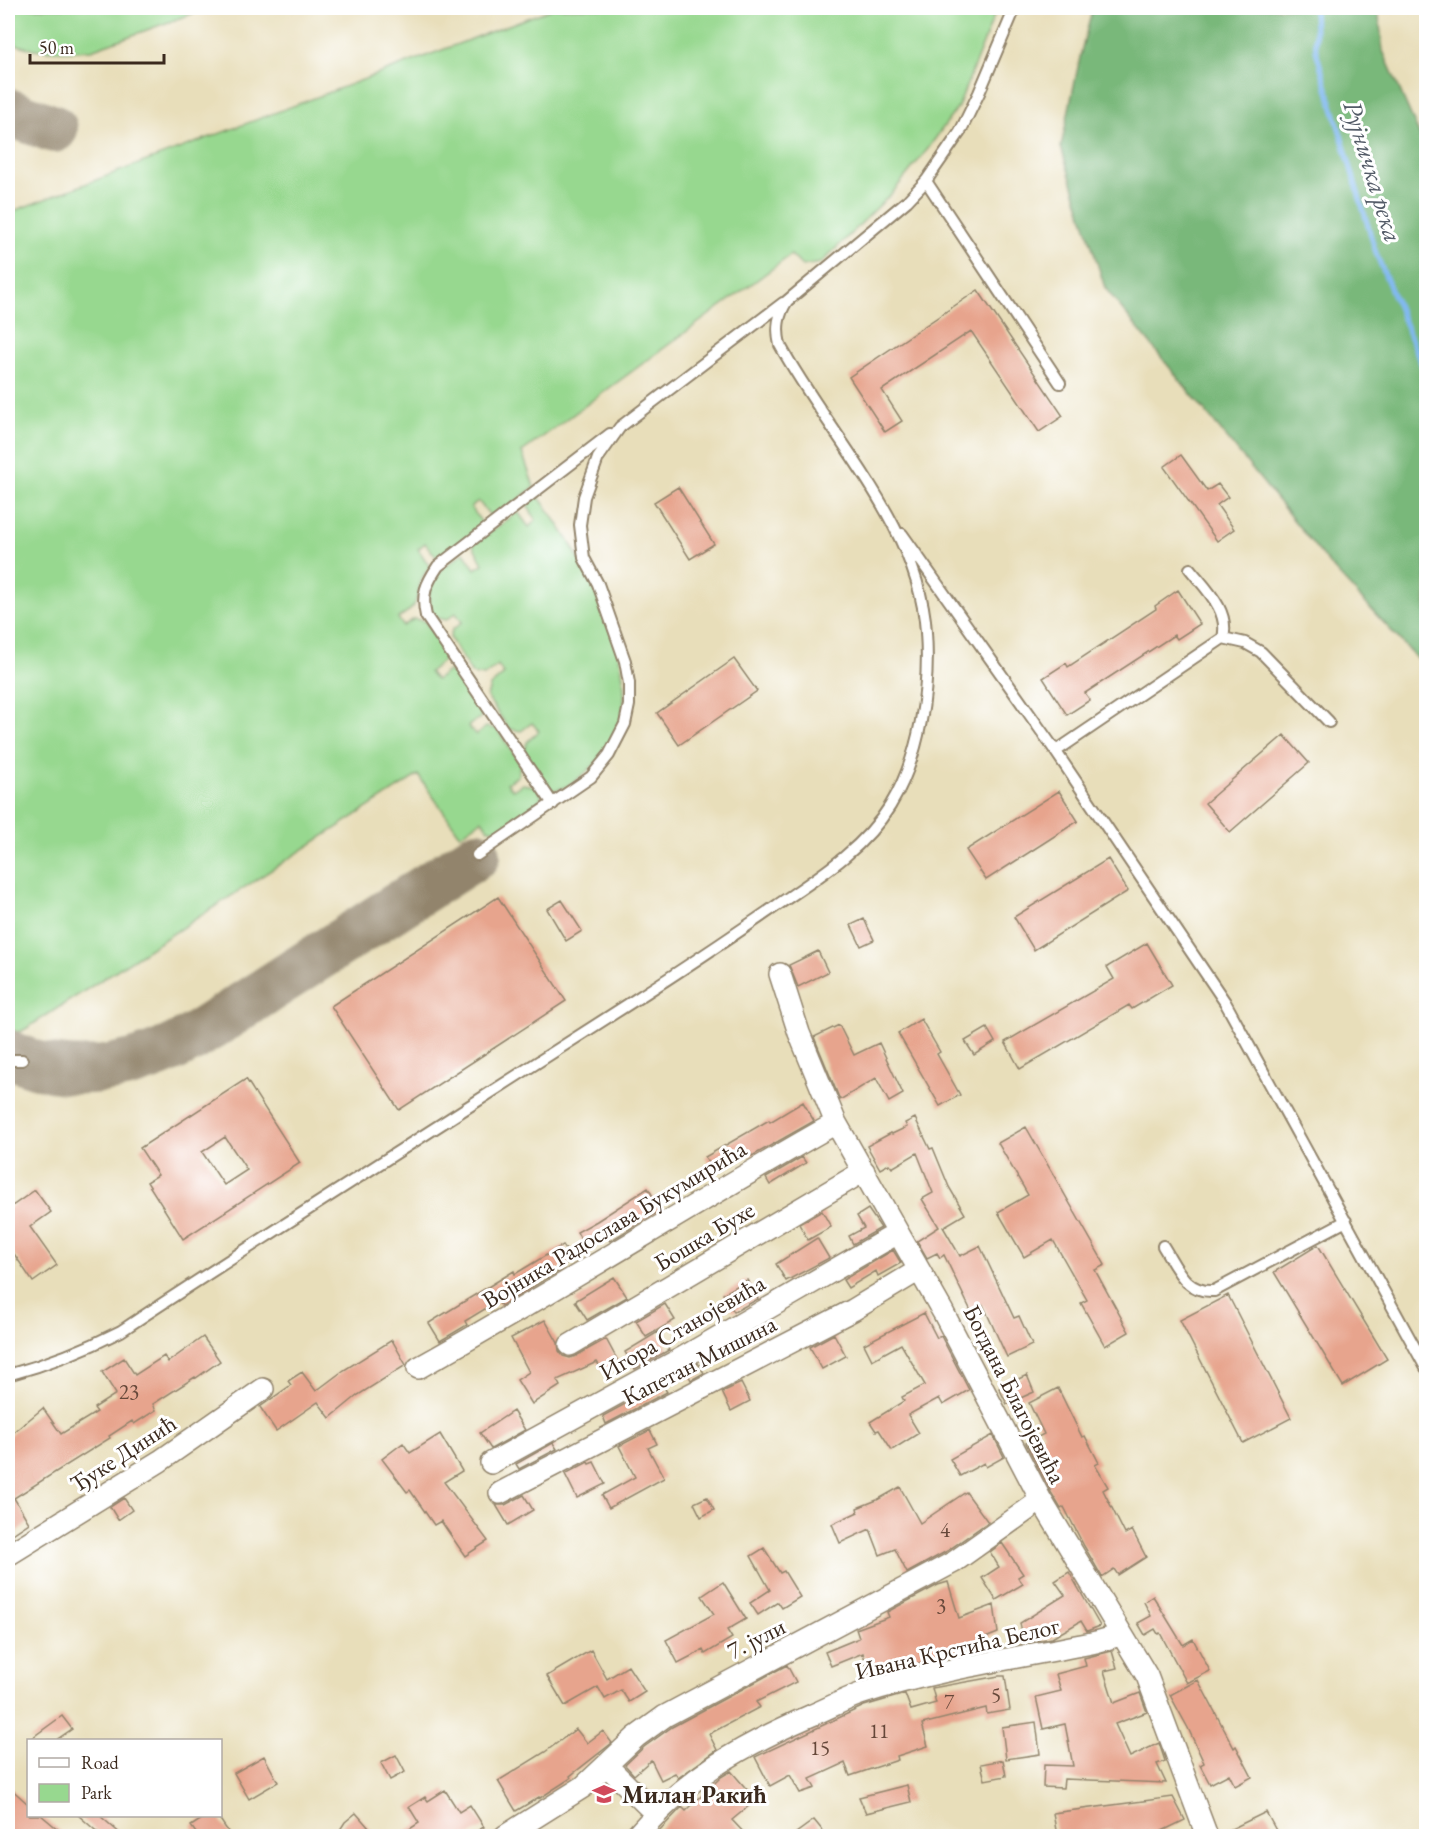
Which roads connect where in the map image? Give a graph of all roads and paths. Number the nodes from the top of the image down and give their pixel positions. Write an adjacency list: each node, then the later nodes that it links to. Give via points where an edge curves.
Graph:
1 (1015, 8): 2 (lane, via 960,132)
2 (926, 181): 3 (lane, via 908,201); 4 (lane)
3 (787, 301): 5 (lane); 6 (lane, via 778,321 780,345)
4 (1060, 383)
5 (620, 427): 11 (lane, via 598,458 584,497 580,525 584,558 618,637 629,683 629,705 625,724 600,767); 11 (lane, via 438,566 424,590 426,616)
6 (885, 510): 10 (lane); 25 (lane, via 920,593 926,631 926,676 909,765 889,807 844,857 709,953 121,1331 88,1348)
7 (1190, 568): 8 (lane, via 1222,612 1226,627)
8 (1223, 638): 9 (lane, via 1261,652); 10 (lane)
9 (1329, 722)
10 (1056, 751): 18 (lane, via 1225,1002)
11 (554, 804): 12 (lane)
12 (477, 855)
13 (780, 974): 16 (street, Богдана Благојевића)
14 (8, 1060): 15 (lane)
15 (22, 1060)
16 (836, 1123): 17 (street, Богдана Благојевића); 23 (street, Војника Радослава Букумирића)
17 (864, 1172): 19 (street, Богдана Благојевића); 22 (street, Бошка Бухе)
18 (1346, 1221): 20 (lane, via 1214,1291 1195,1289 1185,1281); 24 (lane)
19 (898, 1233): 21 (street, Богдана Благојевића); 27 (street, Игора Станојевића)
20 (1163, 1246)
21 (919, 1270): 28 (street, Капетан Мишина, via 853,1310); 29 (street, Богдана Благојевића)
22 (570, 1345)
23 (418, 1368)
24 (1426, 1368)
25 (8, 1375)
26 (263, 1389): 30 (street, Ђуке Динић, via 160,1461)
27 (491, 1463)
28 (500, 1493)
29 (1041, 1500): 31 (street, Богдана Благојевића); 32 (street, 7. јули, via 954,1562 665,1716 636,1737)
30 (8, 1555)
31 (1121, 1635): 33 (street, Ивана Крстића Белог, via 858,1695 746,1746 706,1771); 36 (street, Богдана Благојевића, via 1147,1676)
32 (608, 1766): 33 (street); 34 (street, 7. јули, via 568,1798)
33 (656, 1814): 35 (street, Ивана Крстића Белог)
34 (506, 1836)
35 (636, 1836)
36 (1208, 1836)

